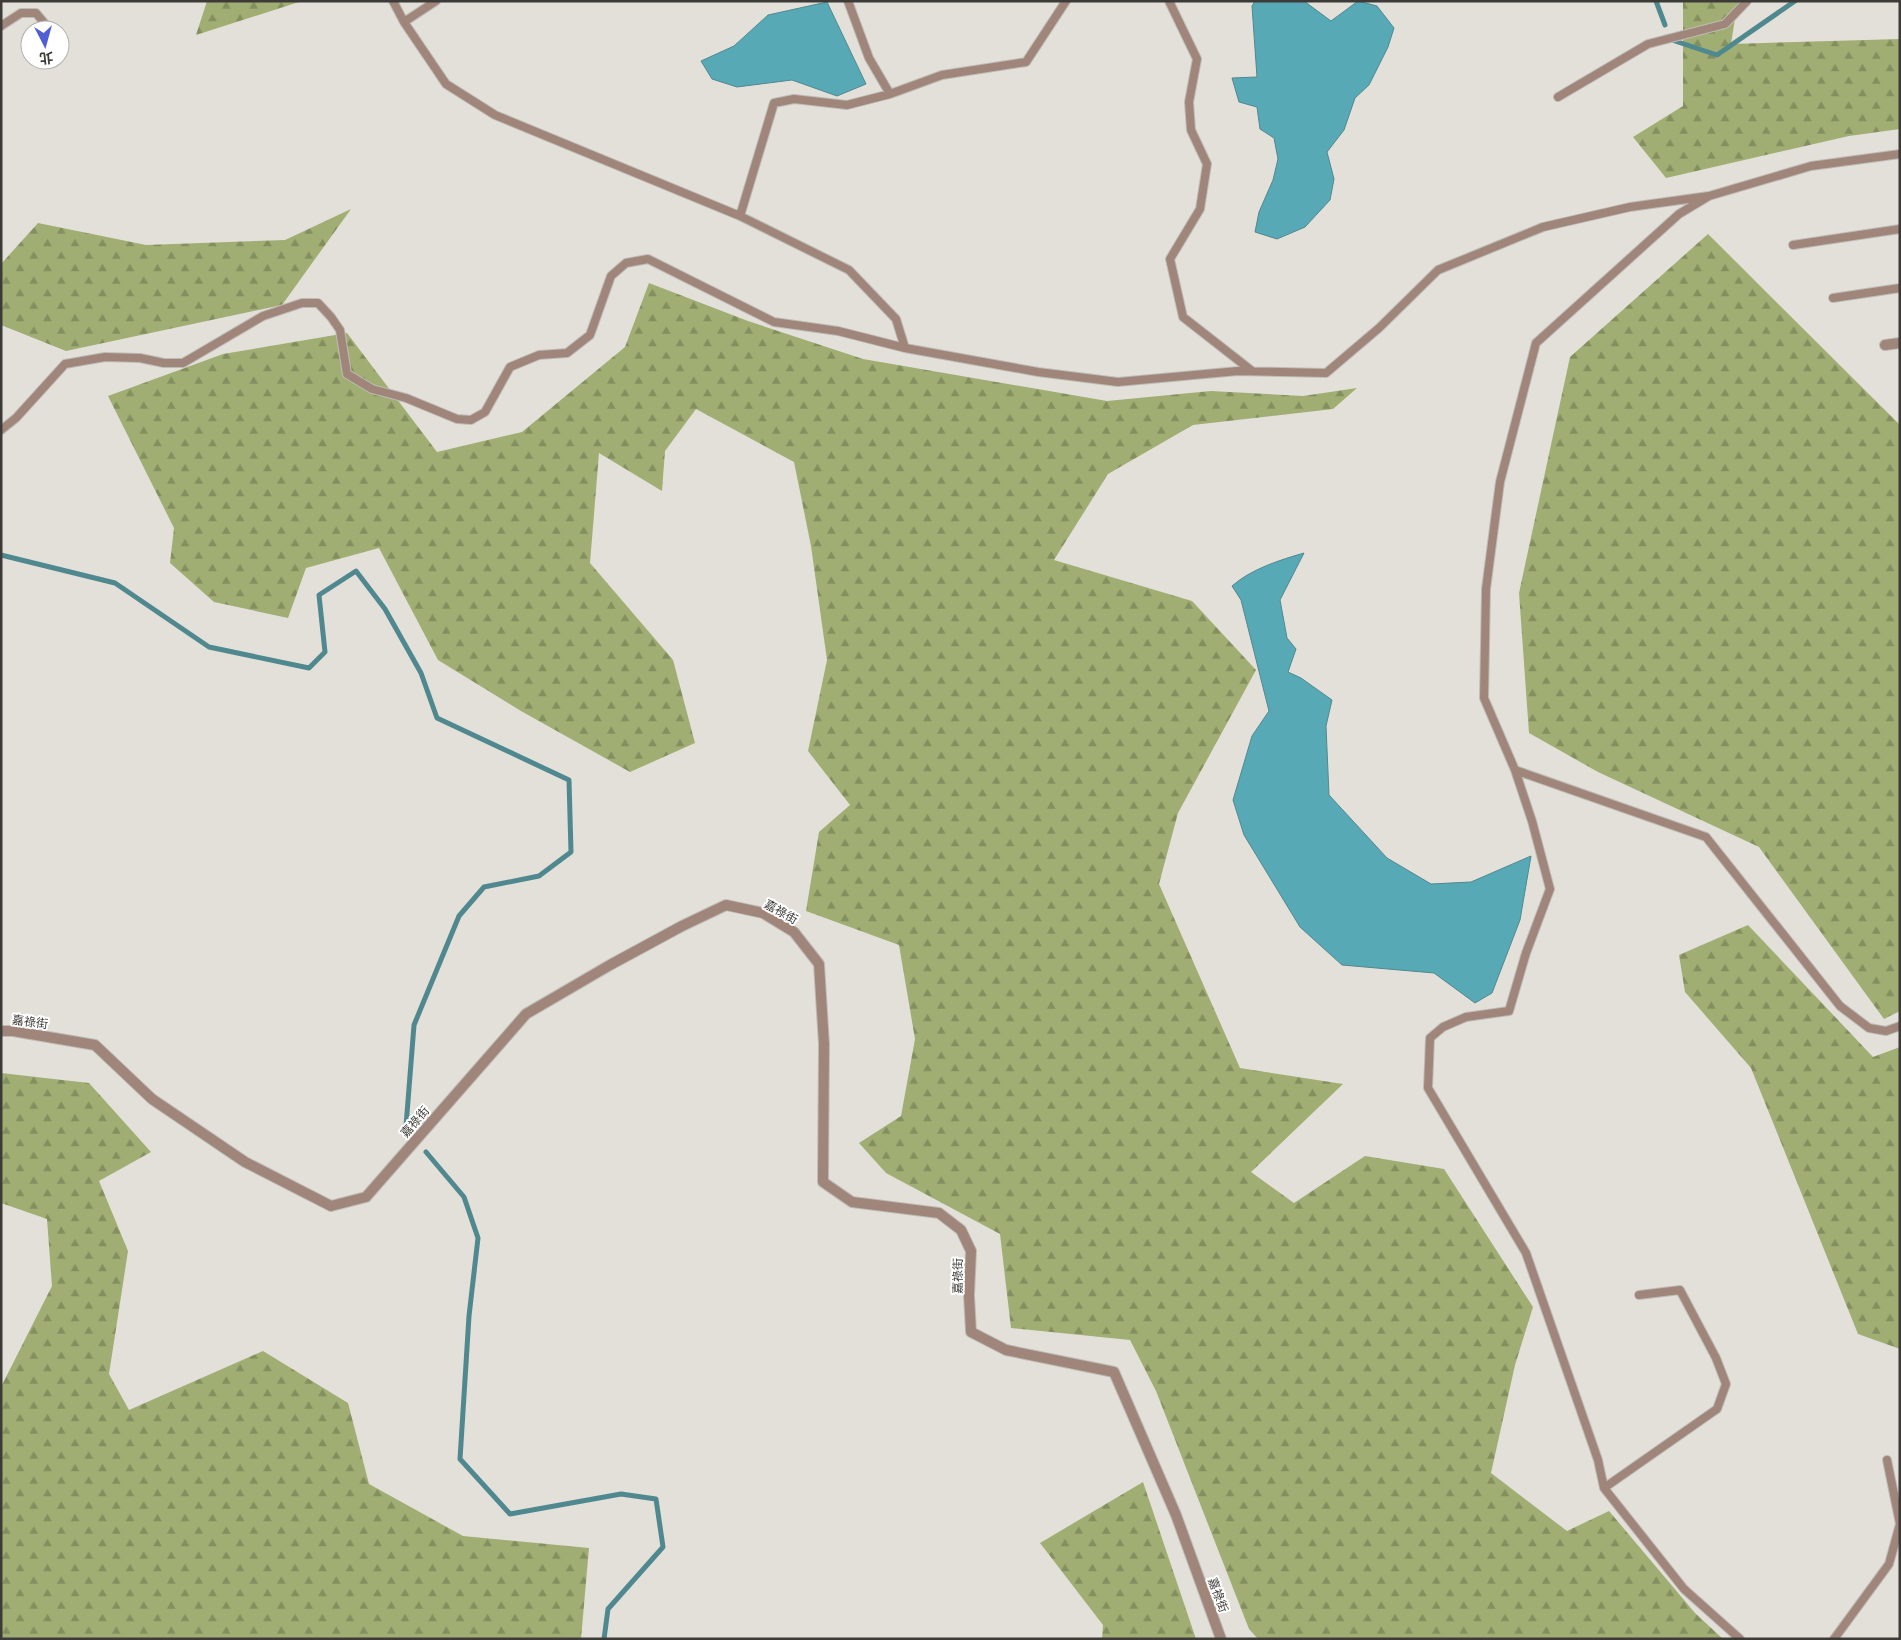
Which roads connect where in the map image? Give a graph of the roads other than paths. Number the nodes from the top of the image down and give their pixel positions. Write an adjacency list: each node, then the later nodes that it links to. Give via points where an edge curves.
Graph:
1 (393, 1): 8 (lane)
2 (436, 1): 8 (lane)
3 (848, 1): 10 (lane, via 870,58)
4 (1066, 1): 10 (lane, via 1026,62 942,75)
5 (1169, 1): 22 (lane, via 1197,59 1189,102 1191,130 1207,164 1200,209 1170,259 1183,317)
6 (1747, 1): 11 (lane, via 1725,24 1648,44)
7 (42, 20): 9 (lane, via 36,13 21,13)
8 (404, 22): 14 (lane, via 446,84 495,115)
9 (1, 26)
10 (890, 94): 14 (lane, via 847,105 794,99 774,103)
11 (1558, 97)
12 (1900, 154): 13 (lane, via 1810,166)
13 (1709, 196): 22 (lane, via 1630,207 1543,227 1438,270 1379,328 1326,373); 24 (lane, via 1679,214 1536,343 1500,482 1486,589 1484,698)
14 (740, 216): 21 (lane, via 850,270 896,319)
15 (1900, 229): 16 (lane)
16 (1793, 245)
17 (1900, 288): 18 (lane)
18 (1834, 298)
19 (1900, 343): 20 (street)
20 (1885, 345)
21 (905, 348): 22 (lane, via 1038,372 1118,382); 23 (lane, via 838,331 774,322 648,259 626,263 611,276 590,335 566,353 539,355 510,367 485,412 471,420 457,419 406,398 372,389 347,374 340,330 318,303 302,304 263,316 183,363 105,357 65,364)
22 (1252, 371)
23 (1, 430)
24 (1515, 770): 25 (lane, via 1706,837 1840,1006 1869,1028 1886,1030); 29 (lane, via 1550,889 1509,1011 1466,1017 1443,1027 1430,1038 1428,1088 1526,1253 1598,1460)
25 (1900, 1026)
26 (1, 1031): 31 (street, 嘉祿街, via 94,1045 152,1099 245,1162 330,1206 366,1197 526,1014 682,926 726,905 763,913 794,932 819,964 824,1044 823,1182 852,1202 939,1213 962,1230 971,1251 971,1332 1006,1350 1114,1372 1176,1516)
27 (1639, 1295): 29 (lane, via 1680,1290 1726,1384 1717,1409)
28 (1887, 1460): 30 (lane)
29 (1604, 1488): 32 (lane, via 1684,1589)
30 (1900, 1524): 33 (lane, via 1890,1564)
31 (1221, 1639)
32 (1740, 1639)
33 (1834, 1639)

